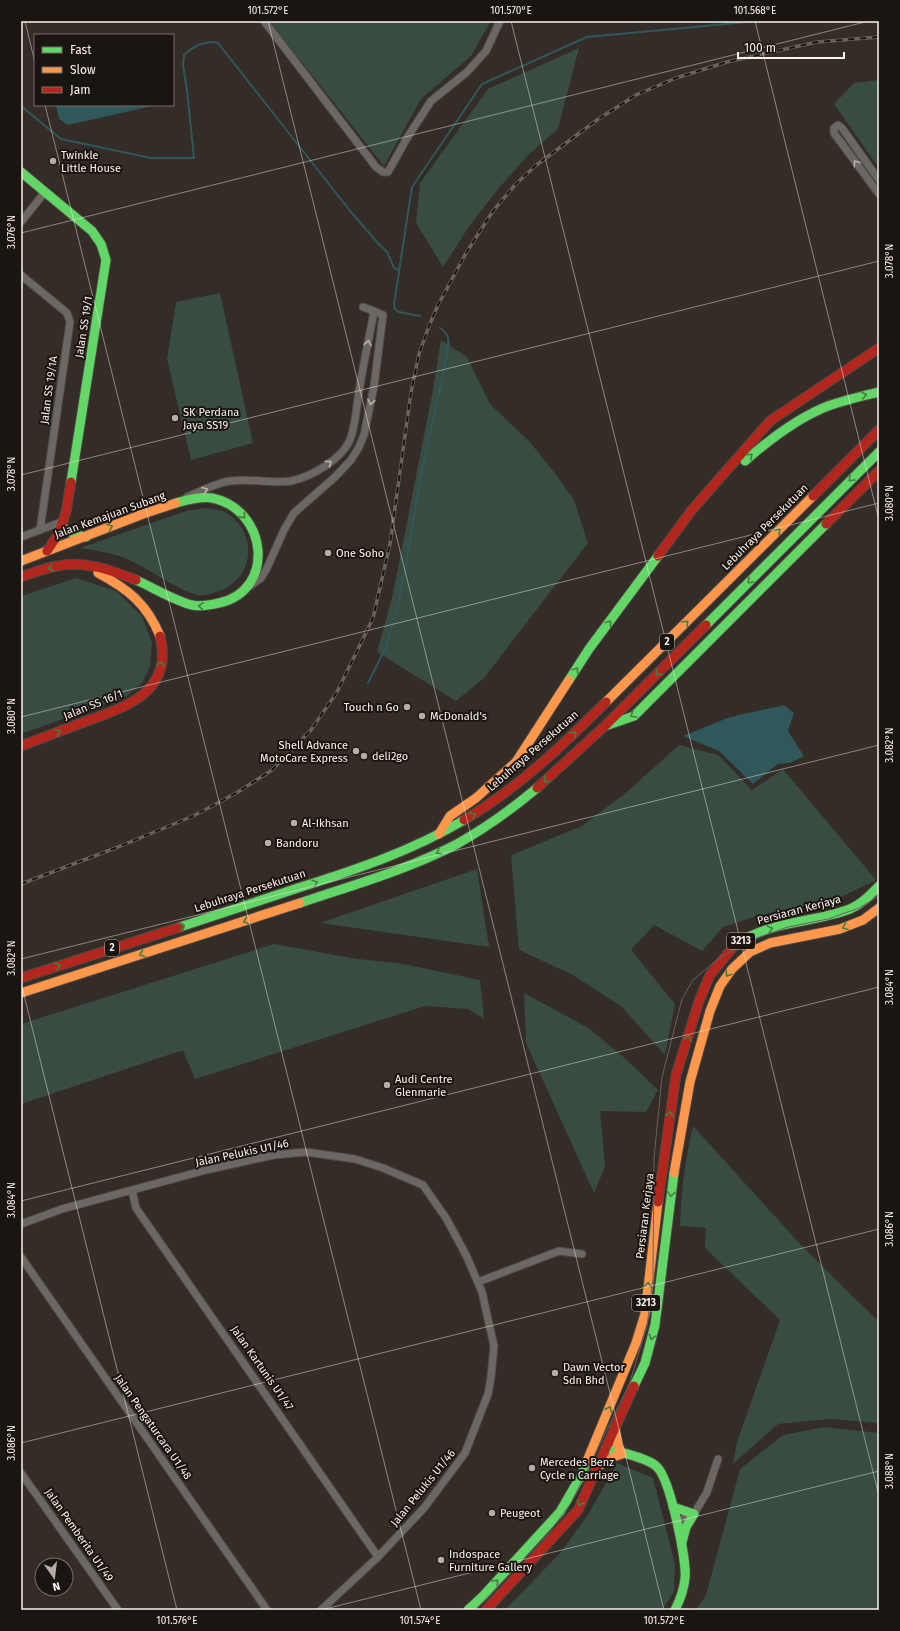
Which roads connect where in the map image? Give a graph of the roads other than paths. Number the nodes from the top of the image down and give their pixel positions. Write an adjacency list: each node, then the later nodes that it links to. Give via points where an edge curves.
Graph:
1 (264, 21): 2 (street, via 376,167 388,172 431,101 467,72 486,51)
2 (500, 21)
3 (21, 172): 5 (main road, Jalan SS 19/1)
4 (879, 180): 6 (street, one-way to 4, via 834,133 834,128 838,125 842,128)
5 (45, 192): 7 (street); 22 (main road, Jalan SS 19/1, via 98,237 106,260)
6 (879, 194)
7 (21, 222)
8 (21, 275): 23 (street, Jalan SS 19/1A, via 67,313 70,322)
9 (363, 307): 10 (street)
10 (374, 311): 13 (street, one-way to 10); 14 (street, via 381,313 383,318)
11 (879, 342): 17 (street, via 769,417 756,430)
12 (879, 348): 17 (main road, via 770,421)
13 (361, 384): 14 (street); 20 (street, one-way to 13, via 230,481 293,481 330,464 350,441)
14 (374, 386): 30 (street, one-way to 30, via 364,436 351,460 294,513 261,578)
15 (879, 392): 21 (main road, one-way to 15, via 759,448 786,429 827,407)
16 (879, 430): 33 (main road, Lebuhraya Persekutuan / 2, one-way to 16, via 483,809 514,787 578,730)
17 (753, 441): 21 (main road)
18 (879, 452): 31 (main road, 2, one-way to 31)
19 (879, 471): 31 (main road, one-way to 31, via 634,716)
20 (155, 509): 25 (main road, Jalan Kemajuan Subang, one-way to 20); 30 (main road, Jalan Kemajuan Subang, one-way to 30, via 209,498 228,504 239,512 255,534 259,549 254,576)
21 (691, 511): 33 (main road, one-way to 21, via 450,816 476,798 516,762 589,650)
22 (63, 524): 23 (street); 25 (main road, via 75,535); 26 (main road, Jalan SS 19/1, via 52,546)
23 (40, 530): 24 (street)
24 (21, 537)
25 (86, 537): 26 (main road, Jalan Kemajuan Subang)
26 (46, 552): 27 (main road, Jalan Kemajuan Subang)
27 (21, 562)
28 (81, 564): 29 (main road, Jalan Kemajuan Subang, one-way to 29, via 63,564); 30 (main road, Jalan Kemajuan Subang, one-way to 28, via 231,599 202,607 119,574); 32 (main road, Jalan SS 16/1, one-way to 28, via 134,701 149,690 158,677 163,651 150,613 128,590)
29 (21, 578)
30 (242, 591)
31 (606, 725): 37 (main road, 2, one-way to 37, via 520,801 467,838 429,857 340,891)
32 (21, 746)
33 (439, 834): 36 (main road, Lebuhraya Persekutuan / 2, one-way to 33, via 334,877 392,856)
34 (879, 886): 57 (main road, Persiaran Kerjaya / 3213, one-way to 34, via 560,1512 582,1474 636,1343 644,1314 676,1075 699,1001 710,975 734,946 748,937 850,909 864,901)
35 (879, 908): 43 (main road, 3213, one-way to 43, via 863,920 840,929 770,943 750,952 732,969 720,986 690,1082 676,1155 655,1325 645,1363)
36 (21, 978)
37 (21, 993)
38 (132, 1190): 39 (street, Jalan Pelukis U1/46, via 62,1209); 42 (street, Jalan Pelukis U1/46, via 274,1155 309,1152 355,1159 383,1168 422,1186 446,1218); 53 (street, Jalan Kartunis U1/47, via 136,1208)
39 (21, 1224)
40 (582, 1254): 42 (street, via 558,1251)
41 (21, 1257): 55 (street, Jalan Pengaturcara U1/48)
42 (478, 1282): 53 (street, Jalan Pelukis U1/46, via 494,1346 492,1377 479,1420 465,1453 424,1508)
43 (615, 1428): 44 (main road, 3213); 45 (main road)
44 (606, 1448): 45 (main road); 47 (main road, 3213)
45 (622, 1454): 47 (main road); 49 (main road, via 657,1466 666,1483)
46 (718, 1459): 50 (street, via 707,1492)
47 (596, 1468): 58 (main road, 3213, one-way to 58, via 578,1510)
48 (21, 1473): 54 (street, Jalan Pemberita U1/49)
49 (673, 1507): 50 (main road); 51 (main road)
50 (694, 1514): 51 (street); 52 (main road, via 686,1527)
51 (676, 1522): 52 (main road)
52 (682, 1542): 59 (main road, via 686,1579 682,1598)
53 (378, 1557): 56 (street, Jalan Pelukis U1/46)
54 (118, 1610)
55 (267, 1610)
56 (321, 1610)
57 (468, 1610)
58 (486, 1610)
59 (675, 1610)

